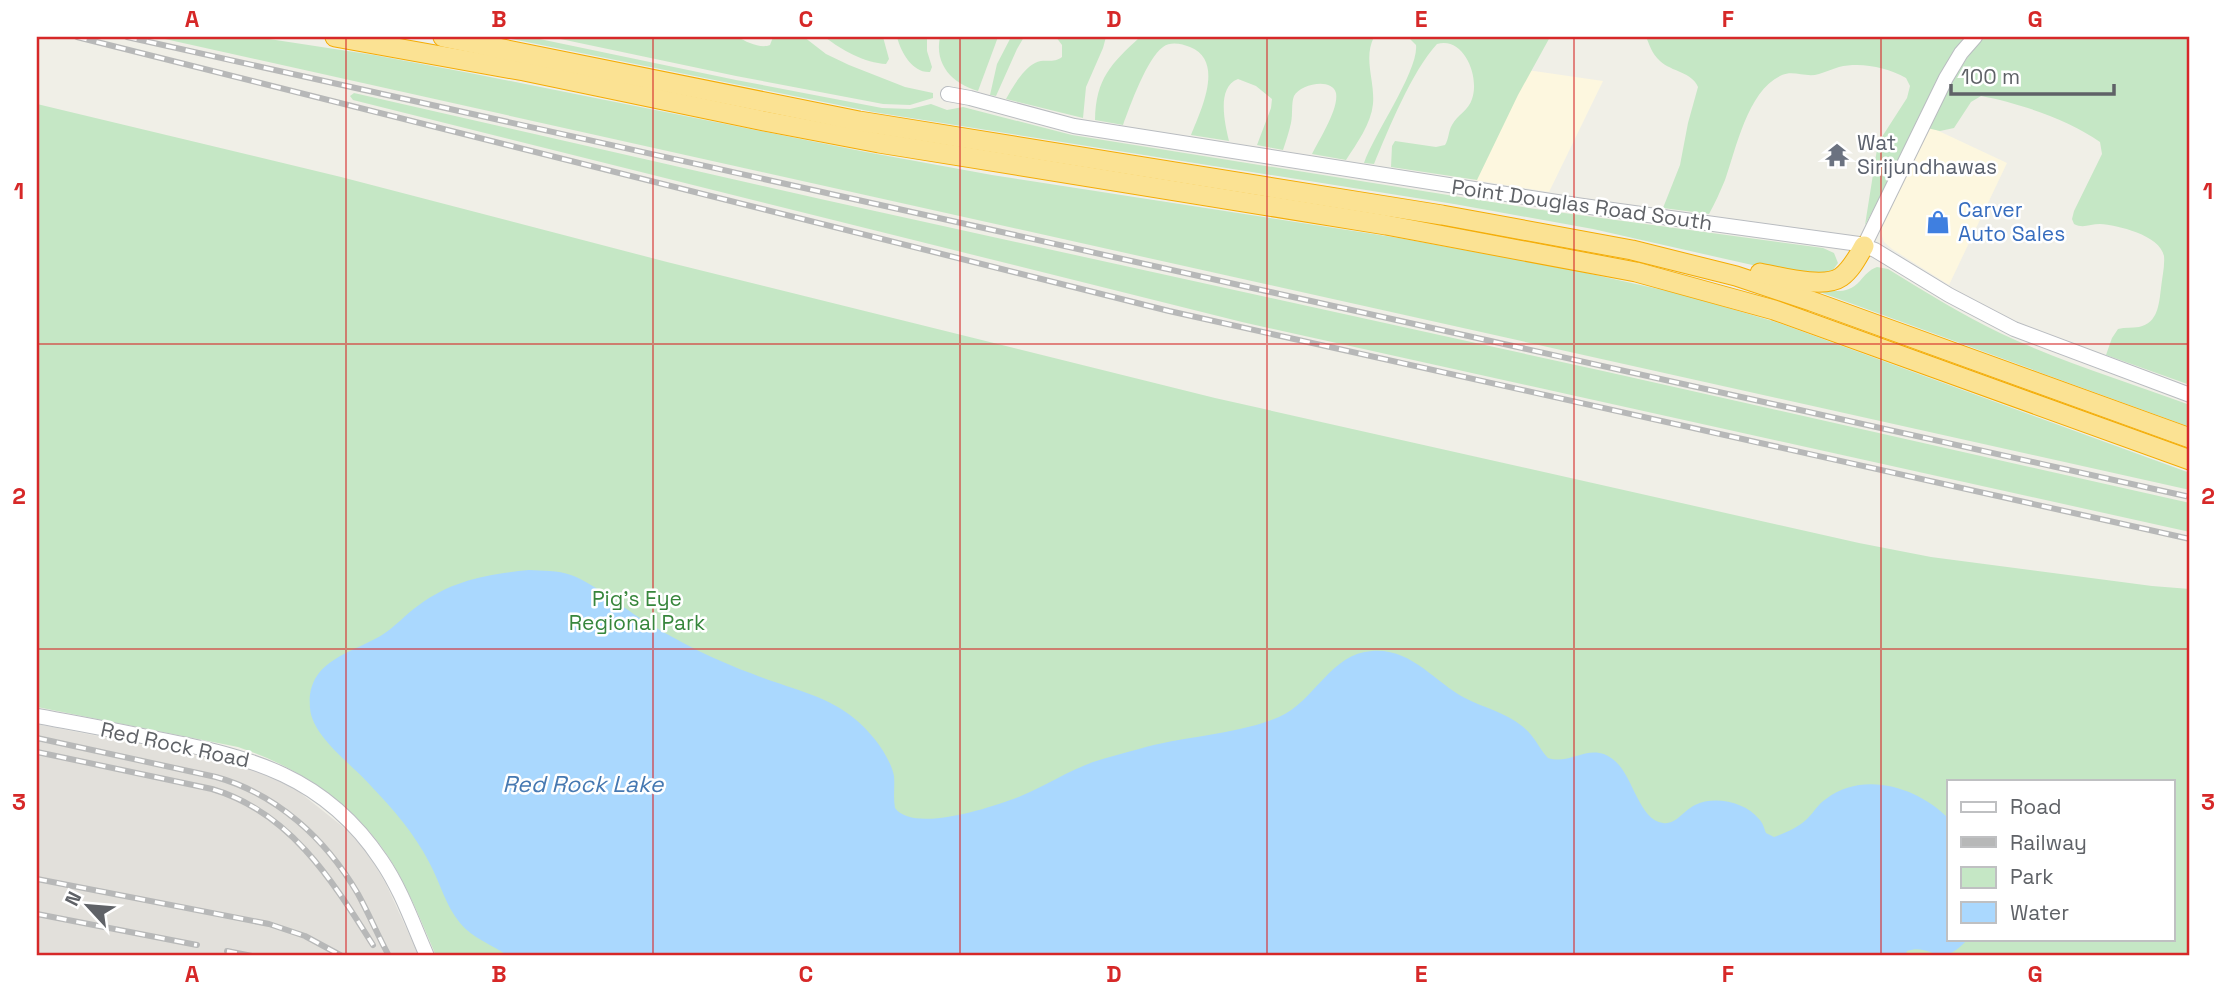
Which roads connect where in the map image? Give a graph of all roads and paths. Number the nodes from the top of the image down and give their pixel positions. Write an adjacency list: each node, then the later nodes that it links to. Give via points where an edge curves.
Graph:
1 (335, 37): 4 (highway)
2 (443, 37): 4 (highway)
3 (1975, 37): 6 (street, via 1945,78)
4 (465, 45): 7 (highway, via 859,121); 10 (highway, via 879,143 1386,225 1646,274 1796,317)
5 (947, 94): 6 (street, Point Douglas Road South, via 1074,126)
6 (1864, 246): 7 (highway, via 1845,274 1824,282); 8 (street, Point Douglas Road South, via 2014,329)
7 (1647, 253): 9 (highway, via 1797,296)
8 (2190, 396)
9 (2190, 438)
10 (2190, 460)
11 (37, 716): 12 (street, Red Rock Road, via 231,754 302,785 345,817 377,854)
12 (427, 956)

